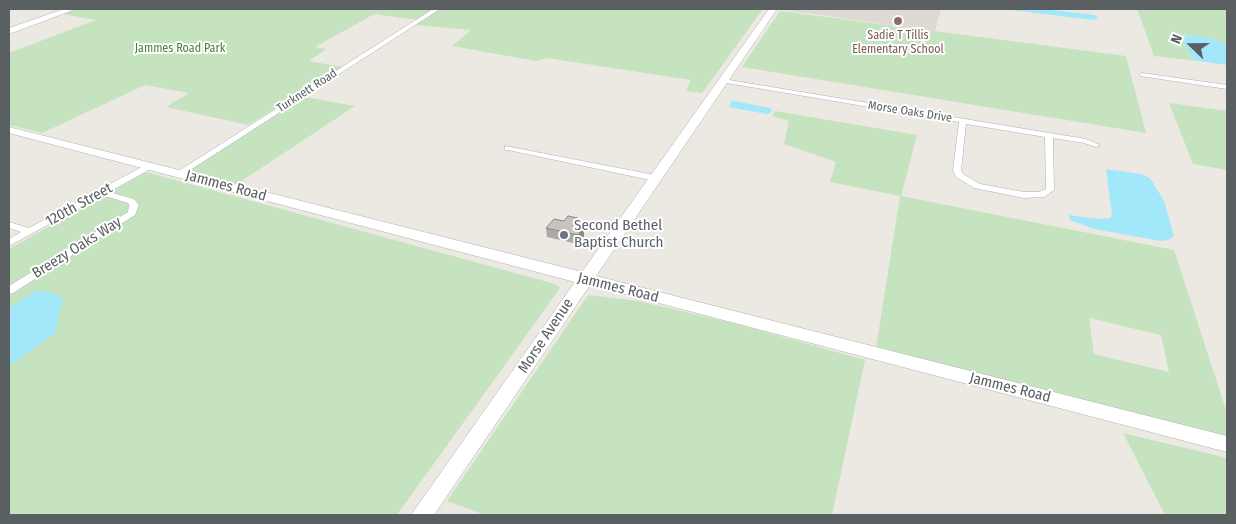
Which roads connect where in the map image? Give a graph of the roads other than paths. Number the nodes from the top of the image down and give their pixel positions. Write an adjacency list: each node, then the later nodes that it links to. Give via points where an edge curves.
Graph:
1 (72, 9): 4 (street)
2 (437, 9): 14 (street, Turknett Road)
3 (773, 9): 6 (street, Morse Avenue)
4 (9, 31)
5 (1142, 75): 7 (street)
6 (723, 81): 8 (street, Morse Oaks Drive); 15 (street, Morse Avenue)
7 (1227, 86)
8 (963, 120): 10 (street, Morse Oaks Drive); 10 (street, via 959,175 977,186 1024,195 1041,195 1051,188)
9 (9, 130): 13 (street, Jammes Road)
10 (1049, 135): 11 (street, Morse Oaks Drive)
11 (1096, 145)
12 (508, 148): 15 (street)
13 (149, 166): 14 (street, Jammes Road); 16 (street, 120th Street)
14 (178, 174): 20 (street, Jammes Road)
15 (656, 178): 20 (street, Morse Avenue)
16 (101, 192): 18 (street, 120th Street); 21 (street, Breezy Oaks Way, via 131,200 134,206 132,213)
17 (9, 225): 18 (street)
18 (30, 232): 19 (street, 120th Street)
19 (9, 243)
20 (584, 279): 22 (street, Jammes Road); 23 (street, Morse Avenue)
21 (9, 290)
22 (1227, 444)
23 (422, 515)

